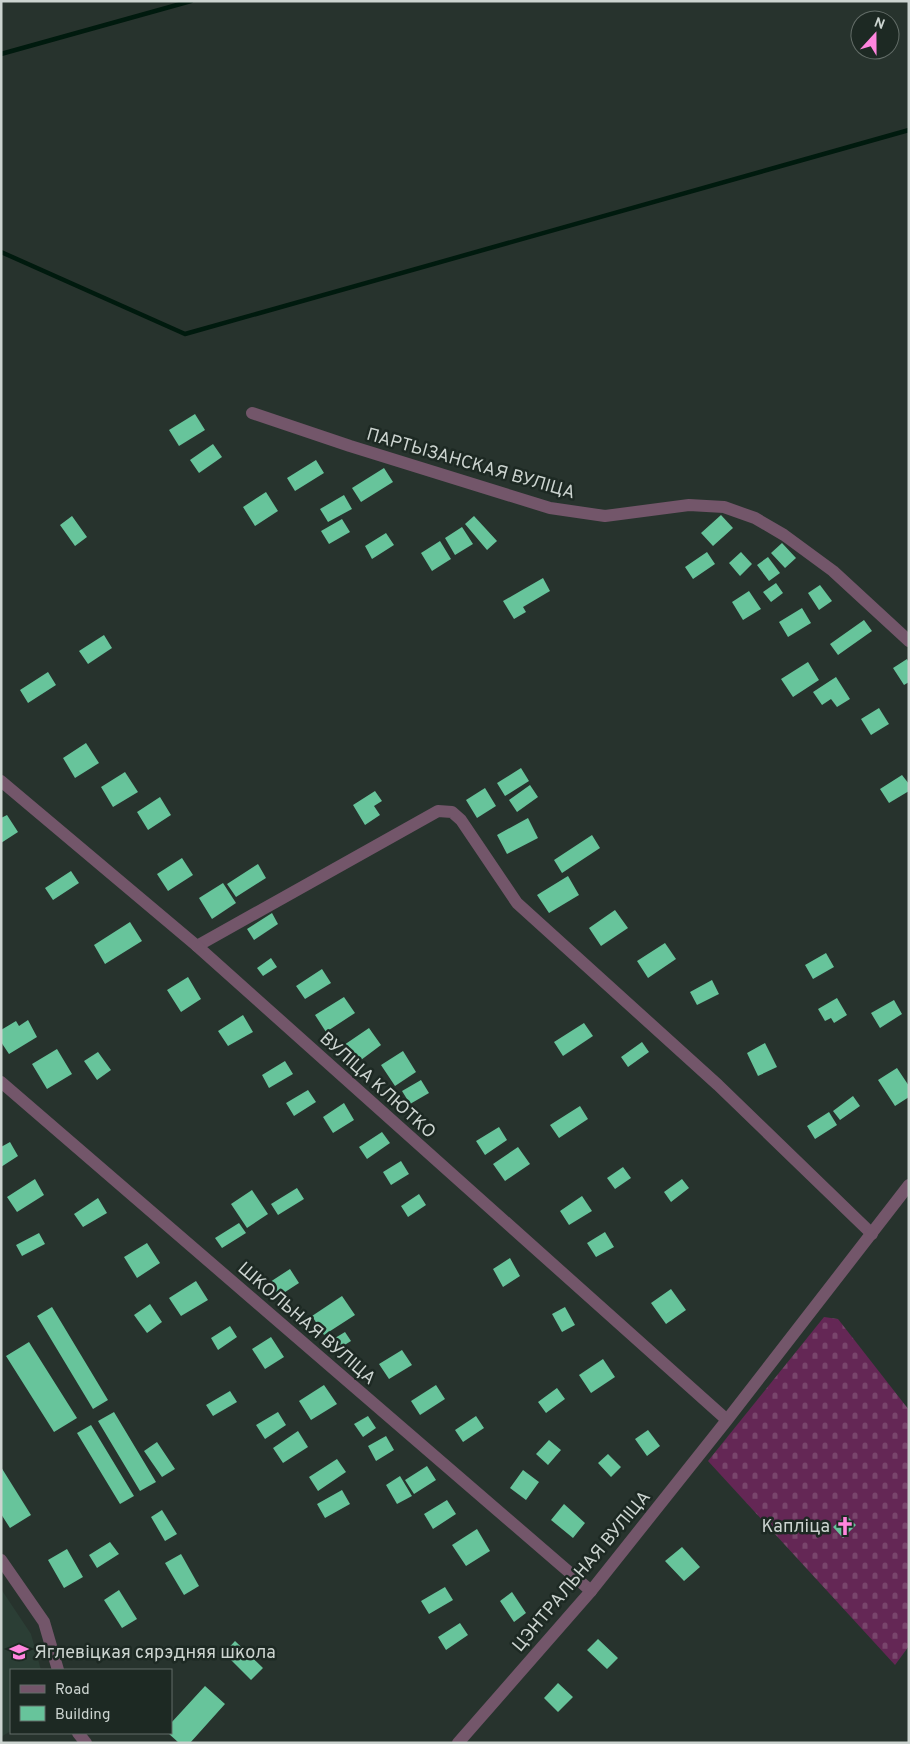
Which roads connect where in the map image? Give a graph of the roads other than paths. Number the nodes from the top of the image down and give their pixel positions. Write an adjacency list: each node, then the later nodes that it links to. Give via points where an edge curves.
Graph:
1 (252, 412): 2 (street, ПАРТЫЗАНСКАЯ ВУЛІЦА, via 550,508 605,516 689,505 724,507 747,515 784,535 833,571)
2 (909, 641)
3 (1, 781): 4 (street, ВУЛІЦА КЛЮТКО)
4 (197, 946): 7 (street, via 438,811 452,812 461,820 517,902 718,1085); 8 (street, ВУЛІЦА КЛЮТКО)
5 (1, 1082): 10 (street, ШКОЛЬНАЯ ВУЛІЦА)
6 (909, 1185): 7 (street, ЦЭНТРАЛЬНАЯ ВУЛІЦА)
7 (872, 1234): 8 (street, ЦЭНТРАЛЬНАЯ ВУЛІЦА)
8 (727, 1420): 10 (street, ЦЭНТРАЛЬНАЯ ВУЛІЦА)
9 (1, 1560): 11 (street, via 44,1622)
10 (591, 1591): 12 (street, ЦЭНТРАЛЬНАЯ ВУЛІЦА)
11 (58, 1669)
12 (458, 1743)

